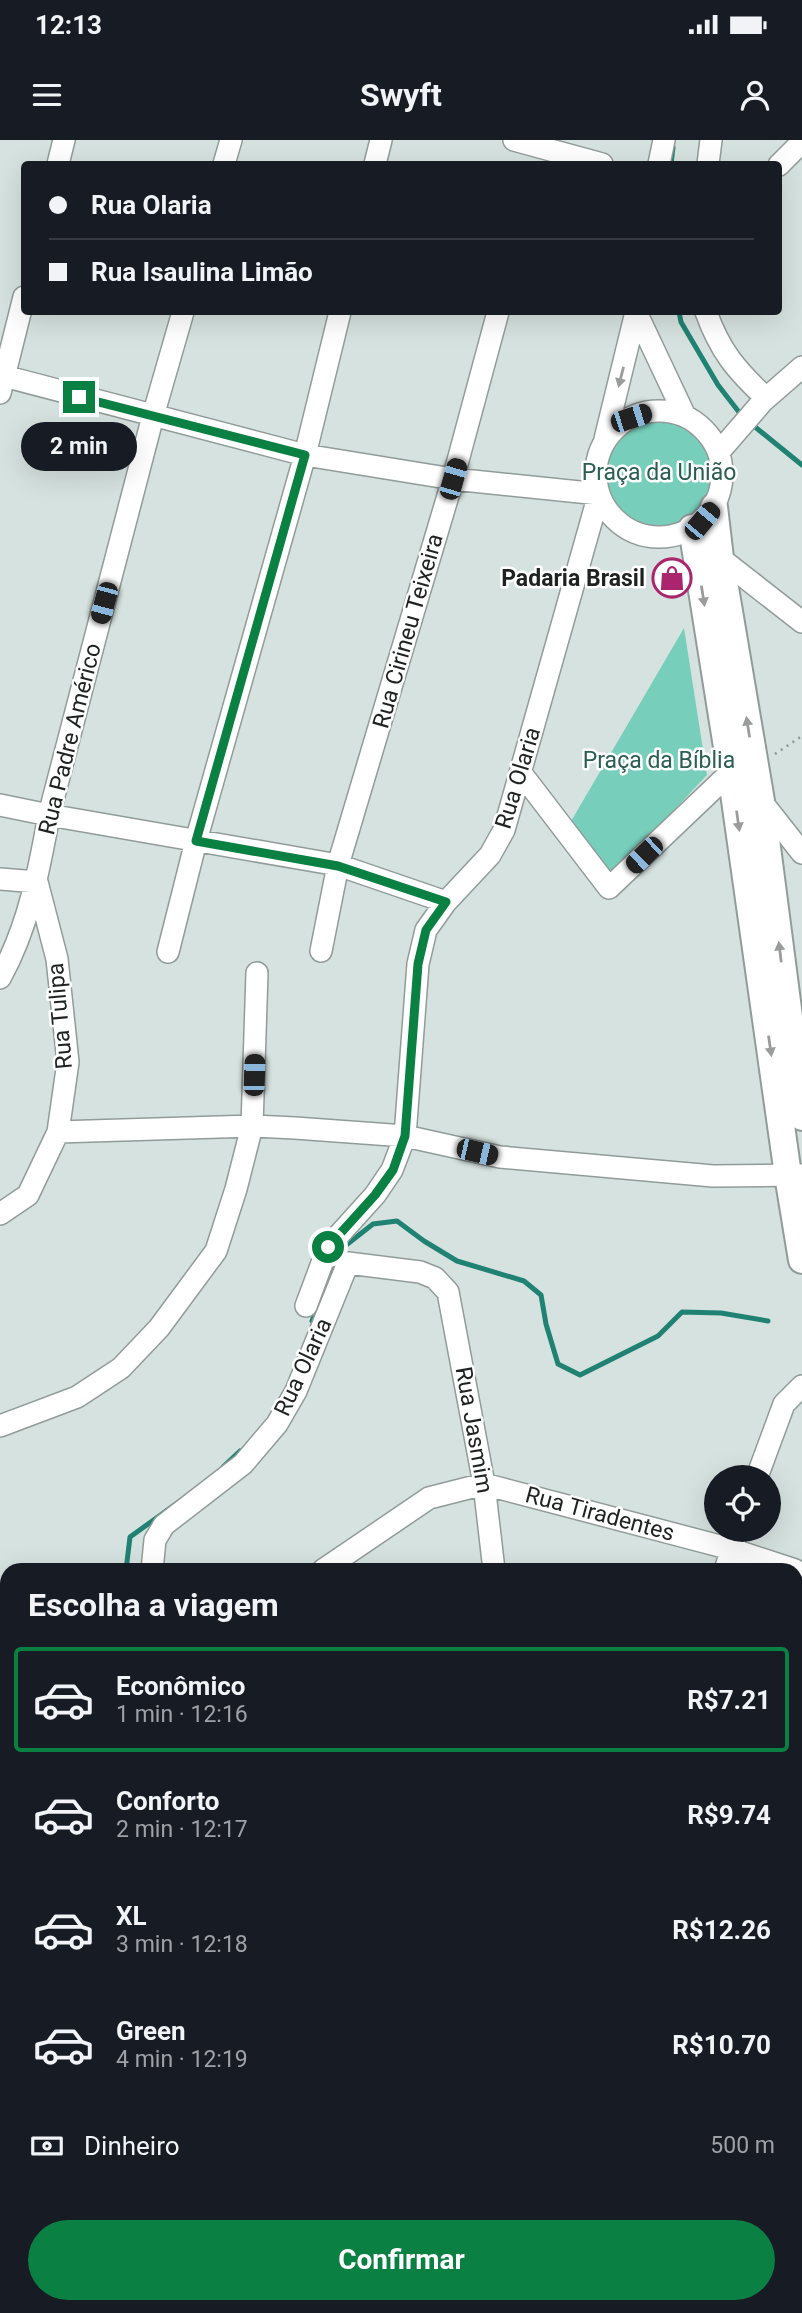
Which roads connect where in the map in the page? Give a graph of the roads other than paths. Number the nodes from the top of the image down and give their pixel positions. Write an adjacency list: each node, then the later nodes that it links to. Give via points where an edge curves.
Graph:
1 (64, 140): 9 (street)
2 (231, 140): 10 (street)
3 (381, 140): 11 (street)
4 (514, 140): 8 (street)
5 (663, 140): 13 (street)
6 (711, 140): 14 (street)
7 (802, 142): 15 (street)
8 (542, 151): 12 (street)
9 (59, 161)
10 (225, 161)
11 (376, 161)
12 (588, 161)
13 (660, 161)
14 (708, 161)
15 (782, 161)
16 (21, 309): 24 (street)
17 (182, 315): 26 (street, Rua Padre Américo)
18 (339, 315): 30 (street)
19 (497, 315): 31 (street, Rua Cirineu Teixeira)
20 (635, 315): 28 (street, one-way to 28)
21 (637, 315): 27 (street)
22 (707, 315): 25 (street, via 721,347)
23 (802, 367): 25 (street)
24 (2, 382): 26 (street)
25 (765, 400): 29 (street)
26 (153, 416): 30 (street); 41 (street, Rua Padre Américo)
27 (685, 416): 28 (street, via 648,412 616,428); 29 (street, via 711,437)
28 (604, 442): 32 (street, via 597,459)
29 (719, 452): 33 (street, via 723,471)
30 (305, 455): 31 (street); 42 (street)
31 (453, 479): 32 (street); 44 (street, Rua Cirineu Teixeira)
32 (599, 494): 34 (street, via 608,512 641,535 661,537); 38 (street, Rua Olaria)
33 (714, 507): 34 (street); 35 (main road)
34 (692, 528): 37 (main road, one-way to 37)
35 (720, 558): 36 (street); 37 (main road, one-way to 35)
36 (802, 622)
37 (743, 770): 38 (street, via 609,888); 39 (main road); 56 (main road, one-way to 56)
38 (521, 773): 47 (street, Rua Olaria, via 504,830 490,855)
39 (761, 802): 43 (street); 52 (main road, one-way to 39)
40 (0, 805): 41 (street)
41 (49, 815): 42 (street); 46 (street, Rua Padre Américo)
42 (196, 841): 44 (street); 49 (street)
43 (802, 853)
44 (338, 866): 47 (street); 48 (street, Rua Cirineu Teixeira)
45 (0, 879): 46 (street)
46 (37, 882): 51 (street, Rua Padre Américo); 54 (street, Rua Tulipa, via 57,959 68,1062)
47 (446, 902): 55 (street, Rua Olaria, via 426,930 418,964)
48 (321, 951)
49 (167, 953)
50 (257, 973): 53 (street)
51 (0, 978)
52 (802, 1116)
53 (252, 1126): 54 (street); 55 (street); 62 (street, via 216,1251 159,1328 121,1368 77,1397)
54 (58, 1132): 57 (street, Rua Tulipa, via 28,1195)
55 (405, 1136): 56 (street, via 500,1157 713,1176); 60 (street, Rua Olaria, via 387,1179 328,1247)
56 (795, 1175): 58 (main road)
57 (0, 1214)
58 (802, 1260)
59 (448, 1292): 64 (street, Rua Jasmim); 68 (street, Rua Olaria, via 435,1278 420,1272 348,1263 296,1391 277,1424 243,1464 164,1525 155,1540)
60 (306, 1306)
61 (802, 1386): 63 (street, via 784,1404)
62 (0, 1426)
63 (761, 1465)
64 (484, 1484): 65 (street, Rua Tiradentes); 69 (street, via 429,1499); 70 (street, Rua Jasmim)
65 (704, 1532)
66 (733, 1542): 71 (street)
67 (740, 1542): 72 (street, Rua Tiradentes)
68 (153, 1563)
69 (333, 1563)
70 (493, 1563)
71 (726, 1563)
72 (782, 1563)

